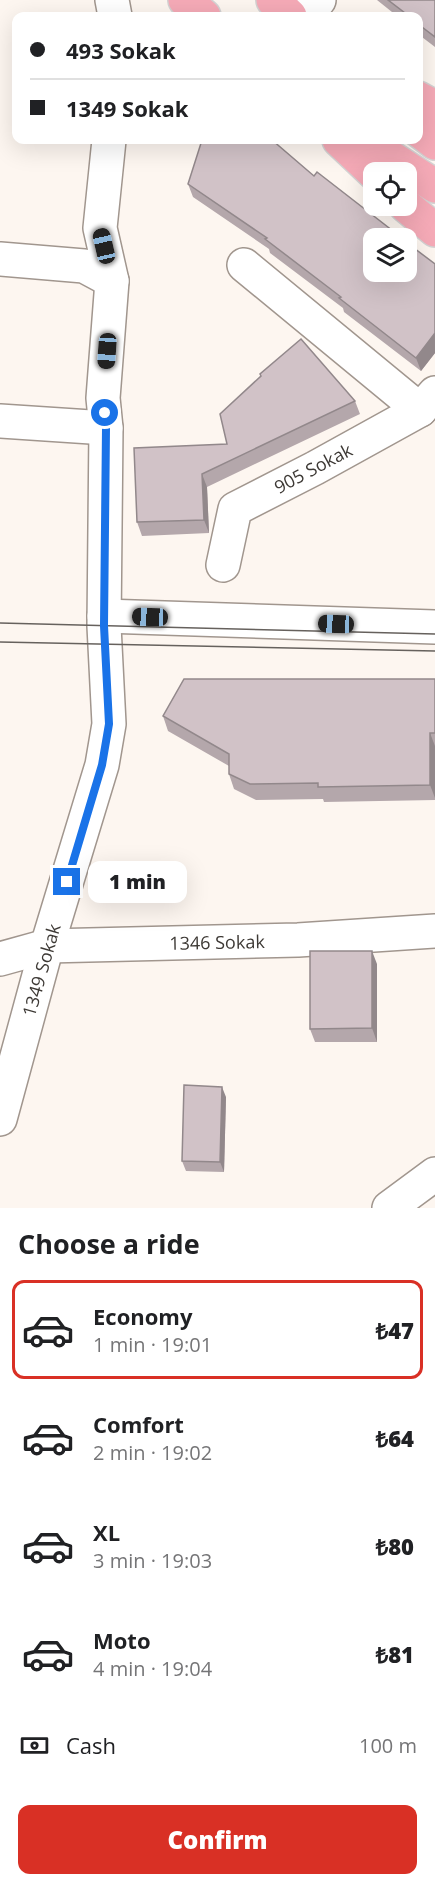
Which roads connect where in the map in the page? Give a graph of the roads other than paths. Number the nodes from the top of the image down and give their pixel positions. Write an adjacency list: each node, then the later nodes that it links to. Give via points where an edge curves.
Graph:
1 (185, 0): 4 (main road)
2 (273, 0): 5 (main road)
3 (319, 0): 6 (street)
4 (199, 12)
5 (286, 12)
6 (309, 12)
7 (423, 134): 8 (main road)
8 (435, 143)
9 (109, 144): 18 (street, 1349 Sokak, via 100,228)
10 (343, 144): 12 (main road)
11 (370, 144): 13 (main road)
12 (363, 163)
13 (435, 186)
14 (417, 215): 15 (main road)
15 (435, 230)
16 (0, 259): 18 (street, via 84,266)
17 (244, 265): 19 (street)
18 (112, 281): 21 (street, 1349 Sokak, via 103,398)
19 (428, 402): 22 (street, 905 Sokak, via 236,509)
20 (0, 421): 21 (street)
21 (106, 428): 23 (street, 1349 Sokak)
22 (223, 565)
23 (104, 613): 24 (street); 26 (street, 1349 Sokak, via 109,724 102,765)
24 (435, 627)
25 (435, 931): 26 (street, 1346 Sokak, via 298,940)
26 (47, 946): 27 (street, 1346 Sokak); 28 (street, 1349 Sokak)
27 (0, 959)
28 (0, 1119)
29 (435, 1174): 30 (street)
30 (389, 1208)

